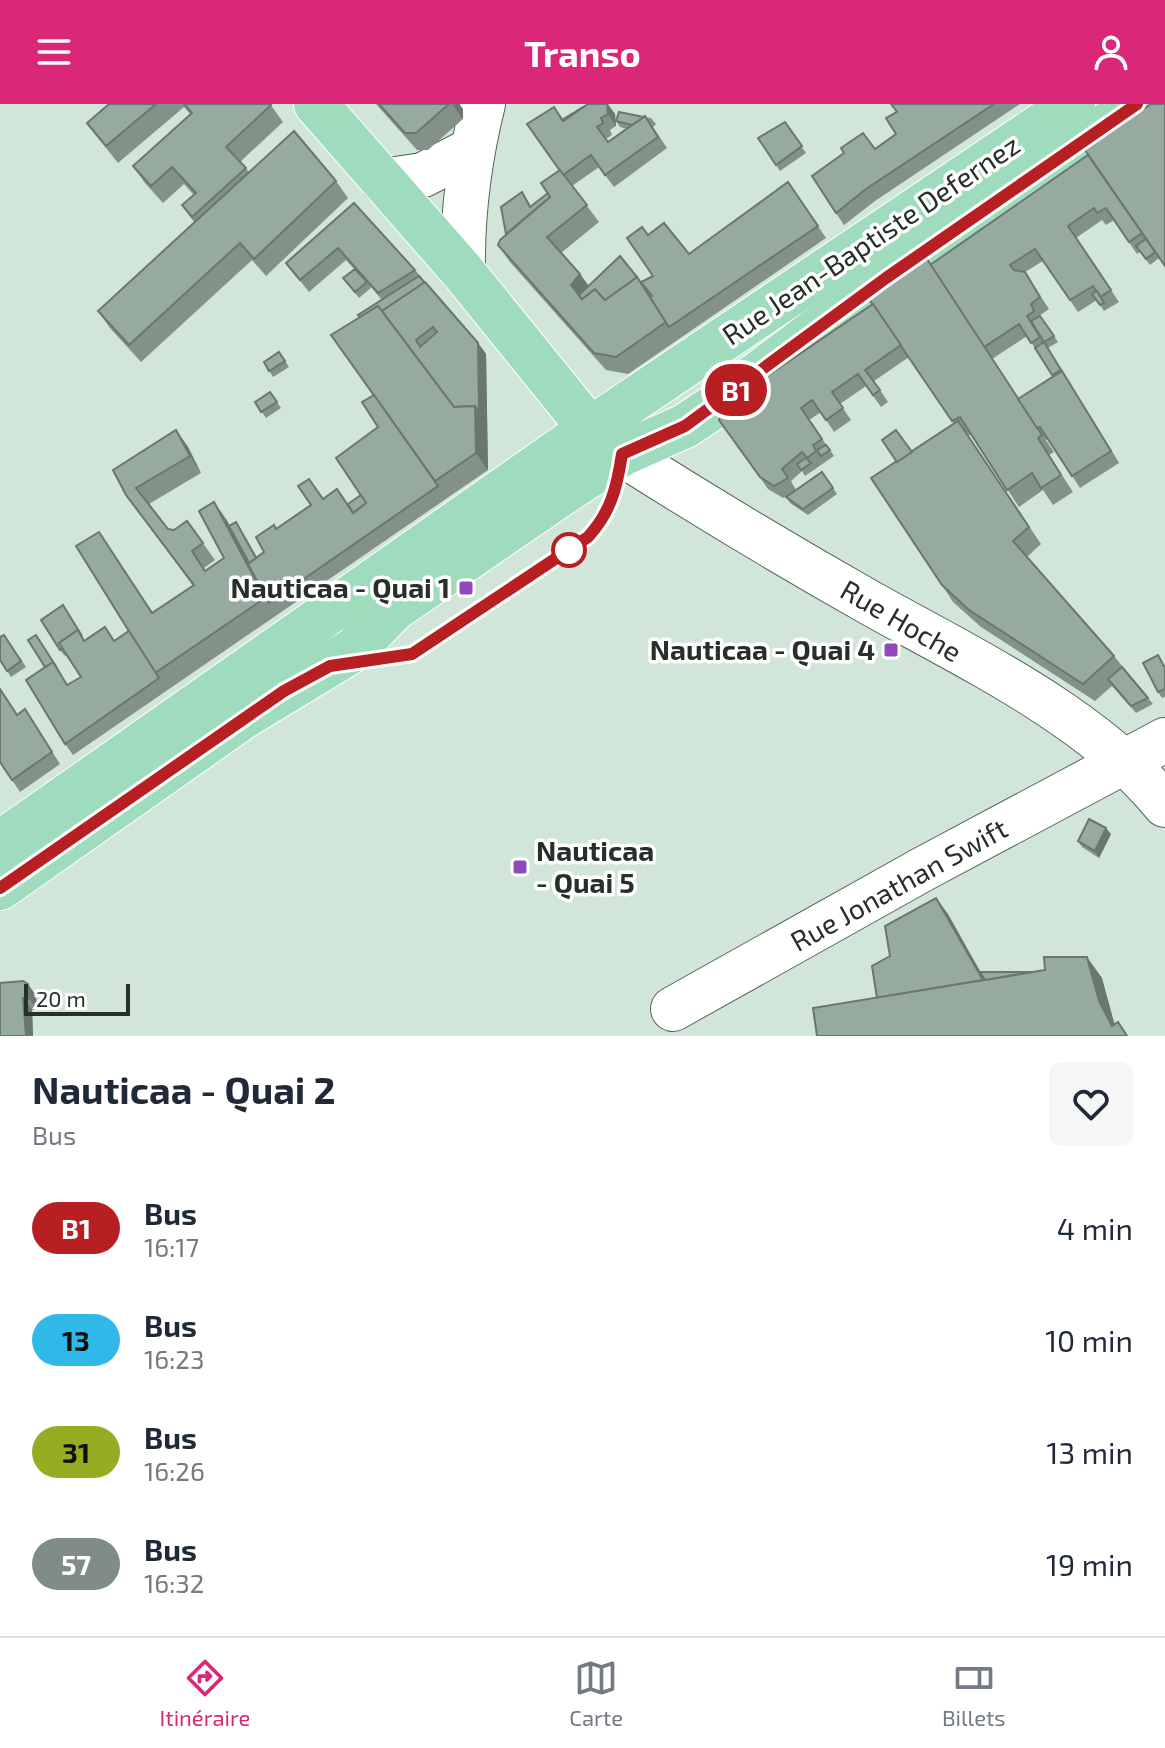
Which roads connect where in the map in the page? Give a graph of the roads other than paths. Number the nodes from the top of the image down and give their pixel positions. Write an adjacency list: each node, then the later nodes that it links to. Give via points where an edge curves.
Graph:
1 (316, 104): 6 (main road)
2 (483, 104): 5 (street)
3 (1073, 104): 8 (main road, Rue Jean-Baptiste Defernez)
4 (1137, 104): 8 (main road, Rue Jean-Baptiste Defernez, via 685,426)
5 (471, 150): 6 (street, via 423,175); 7 (street, via 462,217)
6 (383, 181): 7 (main road)
7 (463, 272): 8 (main road)
8 (606, 442): 10 (street, Rue Hoche, via 801,564 1052,708); 12 (main road); 13 (main road, via 395,608 355,649 243,717)
9 (1165, 740): 10 (street, Rue Jonathan Swift)
10 (1124, 761): 11 (street, Rue Hoche); 14 (street, Rue Jonathan Swift)
11 (1165, 805)
12 (0, 843)
13 (0, 888)
14 (673, 1009)

